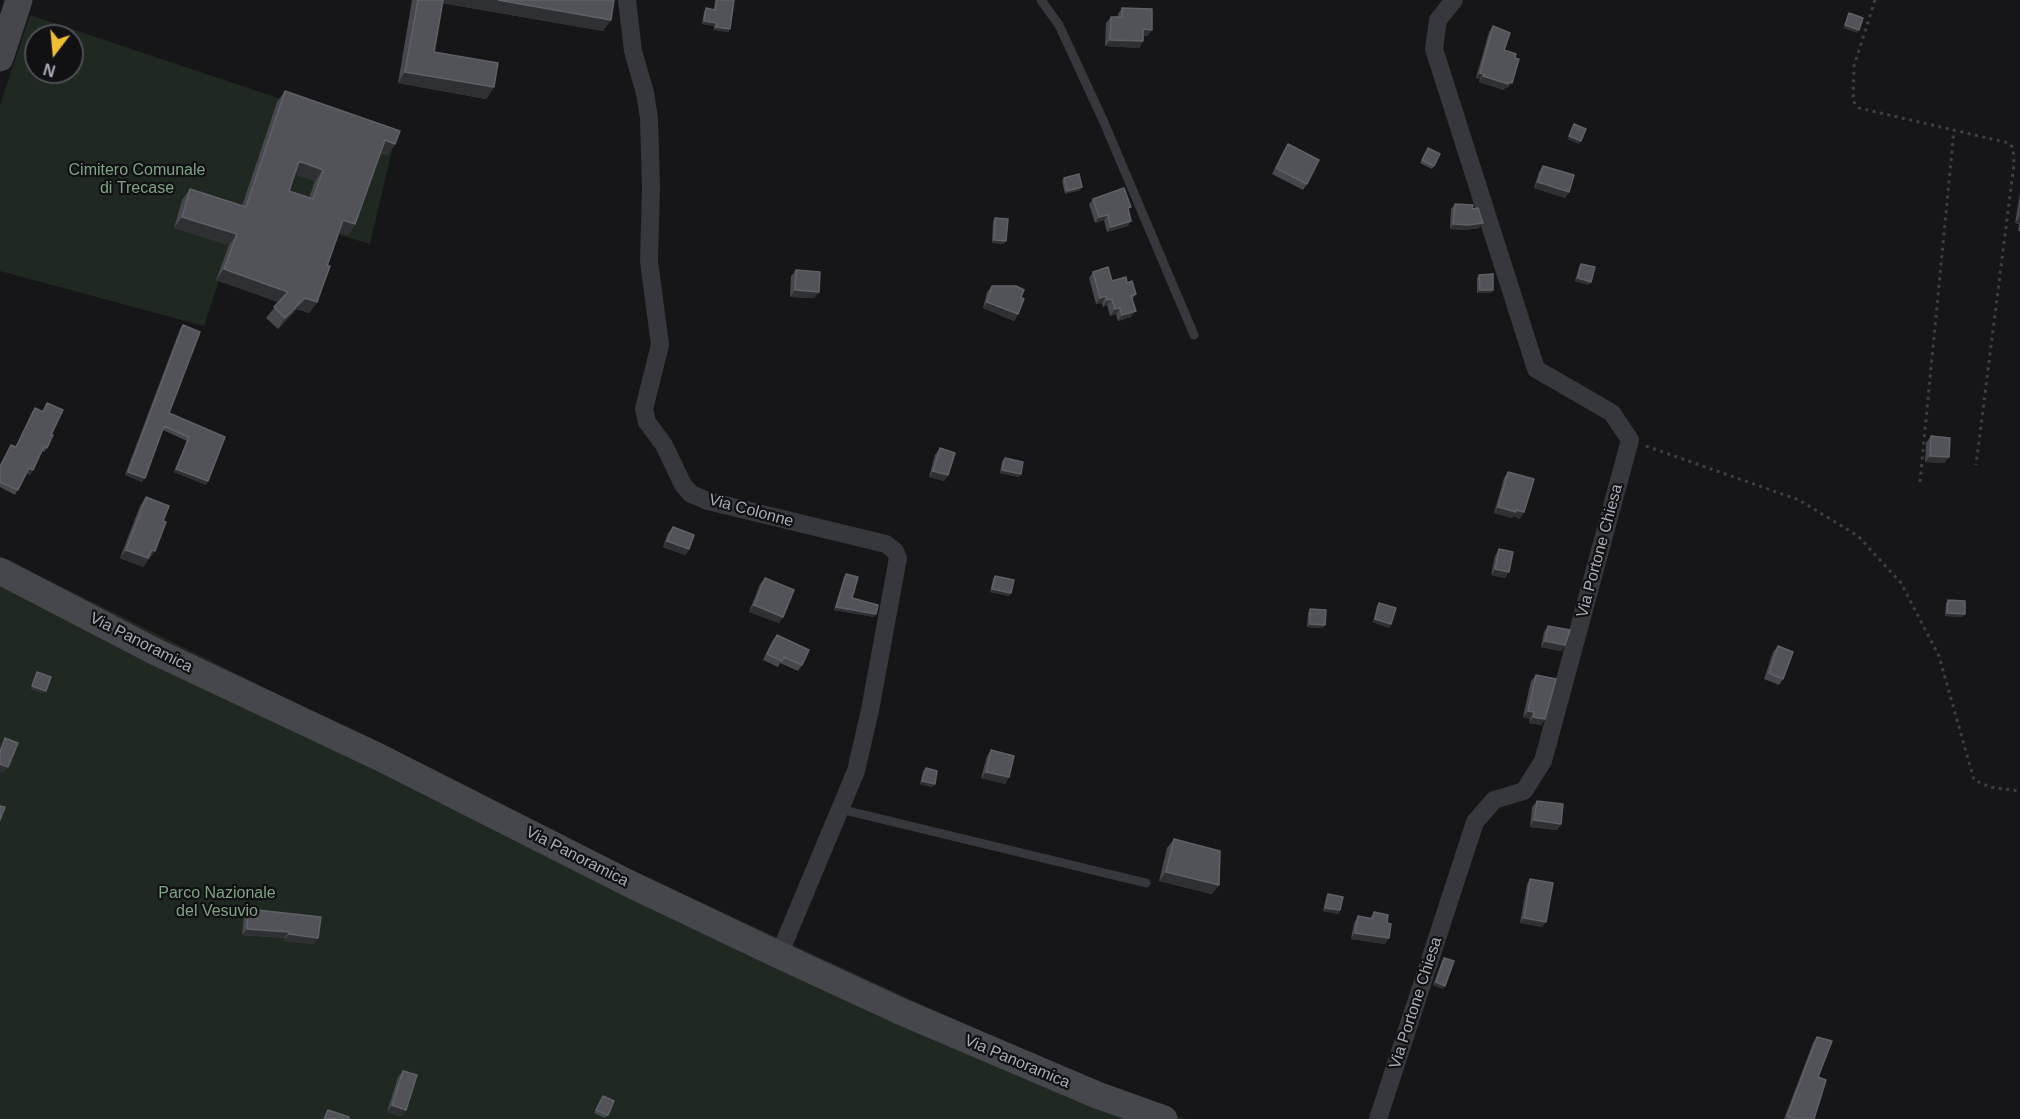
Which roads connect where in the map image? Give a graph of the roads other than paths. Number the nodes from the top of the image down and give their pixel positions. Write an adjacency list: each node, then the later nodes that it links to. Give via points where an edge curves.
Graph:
1 (19, 0): 5 (street)
2 (627, 0): 8 (street, Via Colonne, via 633,51 649,118 649,261 660,345 644,409 647,422 691,494 886,544 898,558 870,710 858,761)
3 (1041, 0): 6 (lane, via 1059,25)
4 (1454, 0): 12 (street, Via Portone Chiesa, via 1438,20 1434,49 1536,369 1612,412 1630,440 1543,760 1524,791 1494,800 1475,822)
5 (0, 58)
6 (1194, 335)
7 (0, 571): 10 (street, Via Panoramica, via 154,651)
8 (840, 809): 9 (lane); 10 (street, Via Colonne)
9 (1146, 883)
10 (779, 955): 11 (street, Via Panoramica, via 1097,1095)
11 (1164, 1119)
12 (1378, 1119)

